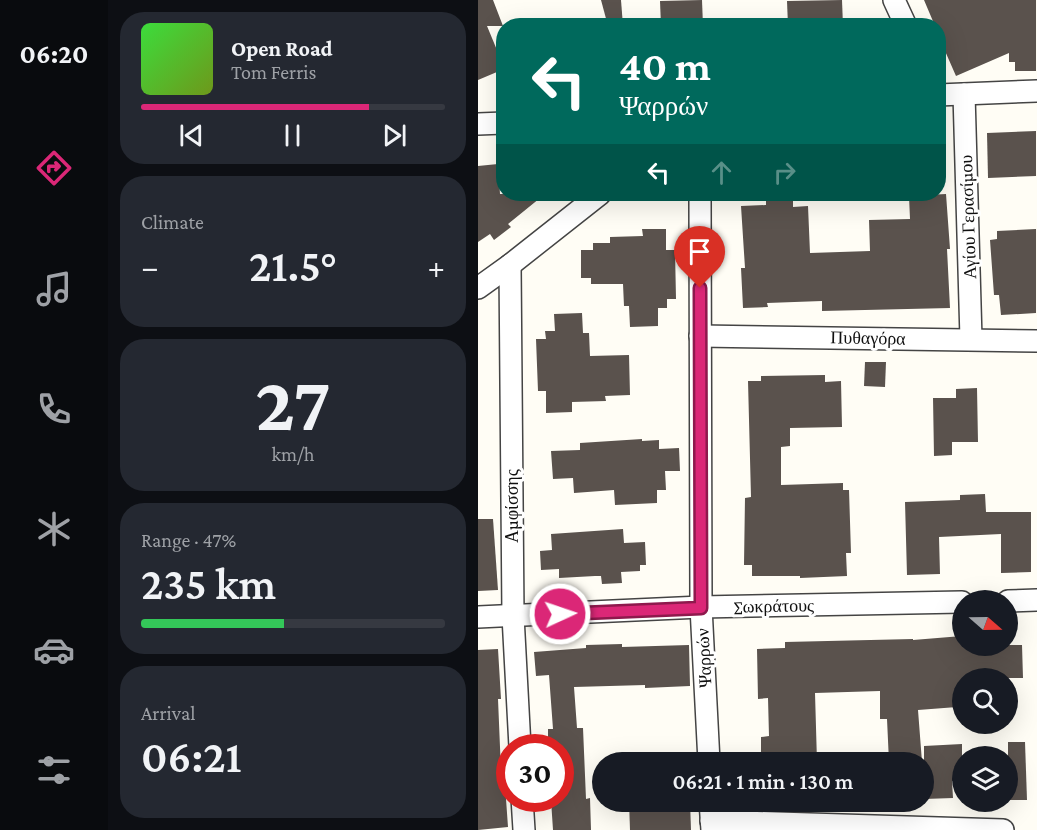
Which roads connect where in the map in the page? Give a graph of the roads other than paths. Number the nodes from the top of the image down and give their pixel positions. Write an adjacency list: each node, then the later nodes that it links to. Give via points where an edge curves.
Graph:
1 (894, 0): 2 (street)
2 (902, 18)
3 (1036, 91): 4 (street)
4 (964, 94): 5 (street); 13 (street, Αγίου Γερασίμου)
5 (946, 95)
6 (496, 123): 7 (street)
7 (478, 124)
8 (591, 201): 10 (street)
9 (700, 201): 12 (street, Ψαρρών)
10 (510, 265): 11 (street); 19 (street, Αμφίσσης)
11 (478, 288)
12 (700, 336): 13 (street, Πυθαγόρα); 18 (street, Ψαρρών)
13 (971, 339): 14 (street, Πυθαγόρα)
14 (1036, 341)
15 (1036, 600): 16 (street)
16 (1018, 601)
17 (952, 602): 18 (street, Σωκράτους)
18 (701, 608): 19 (street, Σωκράτους); 22 (street, Ψαρρών)
19 (513, 616): 20 (street, Σωκράτους); 21 (street, Αμφίσσης)
20 (478, 617)
21 (519, 734)
22 (708, 752)
23 (523, 812): 25 (street)
24 (711, 817): 26 (street)
25 (524, 830)
26 (1003, 830)

